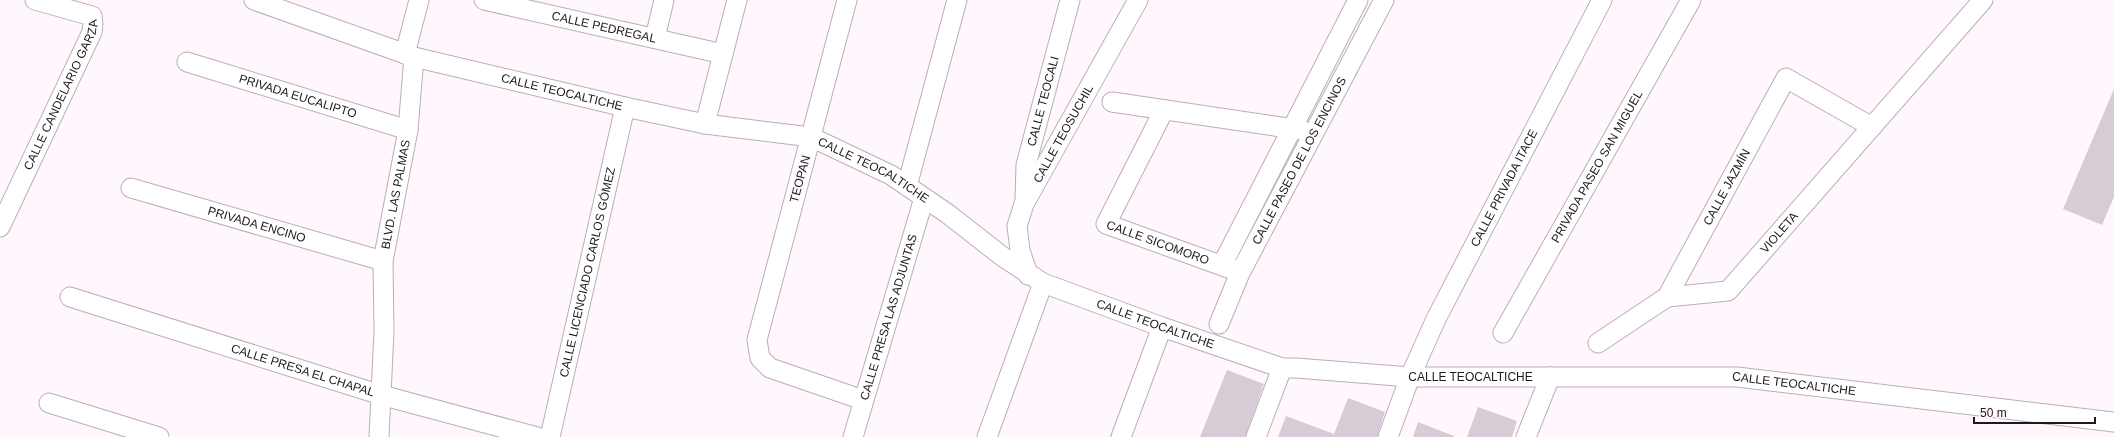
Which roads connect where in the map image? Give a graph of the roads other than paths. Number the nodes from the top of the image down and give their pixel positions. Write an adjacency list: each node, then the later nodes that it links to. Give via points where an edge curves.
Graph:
1 (35, 0): 35 (street, CALLE CANDELARIO GARZA, via 92,16 92,32)
2 (254, 0): 17 (street, CALLE TEOCALTICHE)
3 (419, 0): 20 (street, BLVD. LAS PALMAS)
4 (484, 0): 16 (street, CALLE PEDREGAL)
5 (664, 0): 18 (street)
6 (737, 0): 19 (street)
7 (847, 0): 30 (street, TEOPAN)
8 (957, 0): 31 (street)
9 (1070, 0): 34 (street, CALLE TEOCALI, via 1026,165)
10 (1138, 0): 34 (street, CALLE TEOSUCHIL)
11 (1358, 0): 27 (street, CALLE PASEO DE LOS ENCINOS)
12 (1384, 0): 29 (street, CALLE PASEO DE LOS ENCINOS)
13 (1602, 0): 48 (street, CALLE PRIVADA ITACE, via 1436,319)
14 (1691, 0): 44 (street, PRIVADA PASEO SAN MIGUEL)
15 (1983, 0): 26 (street, VIOLETA)
16 (533, 5): 18 (street, CALLE PEDREGAL)
17 (303, 8): 20 (street, CALLE TEOCALTICHE)
18 (655, 38): 19 (street, CALLE PEDREGAL)
19 (723, 54): 25 (street)
20 (409, 56): 23 (street, CALLE TEOCALTICHE); 28 (street, BLVD. LAS PALMAS)
21 (187, 62): 28 (street, PRIVADA EUCALIPTO)
22 (1112, 102): 24 (street)
23 (625, 107): 25 (street, CALLE TEOCALTICHE); 56 (street, CALLE LICENCIADO CARLOS GÓMEZ)
24 (1164, 110): 27 (street); 37 (street, CALLE SICOMORO, via 1106,224)
25 (705, 124): 30 (street, CALLE TEOCALTICHE)
26 (1872, 127): 40 (street, VIOLETA, via 1728,291); 40 (street, CALLE JAZMÍN, via 1786,78)
27 (1292, 129): 29 (street); 37 (street, CALLE PASEO DE LOS ENCINOS)
28 (408, 130): 36 (street, BLVD. LAS PALMAS)
29 (1315, 131): 38 (street, CALLE PASEO DE LOS ENCINOS)
30 (811, 137): 31 (street, CALLE TEOCALTICHE, via 891,175); 50 (street, TEOPAN, via 757,340 760,358 770,368)
31 (907, 186): 33 (street, CALLE TEOCALTICHE)
32 (131, 188): 36 (street, PRIVADA ENCINO)
33 (924, 198): 39 (street, CALLE TEOCALTICHE); 50 (street, CALLE PRESA LAS ADJUNTAS)
34 (1024, 204): 39 (street, CALLE TEOSUCHIL, via 1017,226 1020,250)
35 (0, 227)
36 (383, 261): 49 (street, BLVD. LAS PALMAS, via 384,331)
37 (1222, 265): 38 (street, CALLE SICOMORO)
38 (1240, 273): 42 (street, CALLE PASEO DE LOS ENCINOS)
39 (1035, 279): 43 (street, CALLE TEOCALTICHE); 58 (street)
40 (1667, 297): 45 (street)
41 (70, 298): 49 (street, CALLE PRESA EL CHAPAL)
42 (1218, 324)
43 (1162, 327): 46 (street, CALLE TEOCALTICHE); 59 (street)
44 (1503, 333)
45 (1598, 343)
46 (1282, 368): 48 (street, CALLE TEOCALTICHE); 60 (street)
47 (1550, 377): 48 (street, CALLE TEOCALTICHE); 52 (street, CALLE TEOCALTICHE, via 1736,377); 62 (street)
48 (1410, 378): 61 (street, CALLE PRIVADA ITACE)
49 (381, 394): 54 (street, BLVD. LAS PALMAS); 55 (street, CALLE PRESA EL CHAPAL)
50 (863, 400): 57 (street, CALLE PRESA LAS ADJUNTAS)
51 (49, 403): 53 (street)
52 (2114, 422)
53 (159, 437)
54 (379, 437)
55 (537, 437)
56 (550, 437)
57 (853, 437)
58 (987, 437)
59 (1121, 437)
60 (1256, 437)
61 (1388, 437)
62 (1526, 437)

